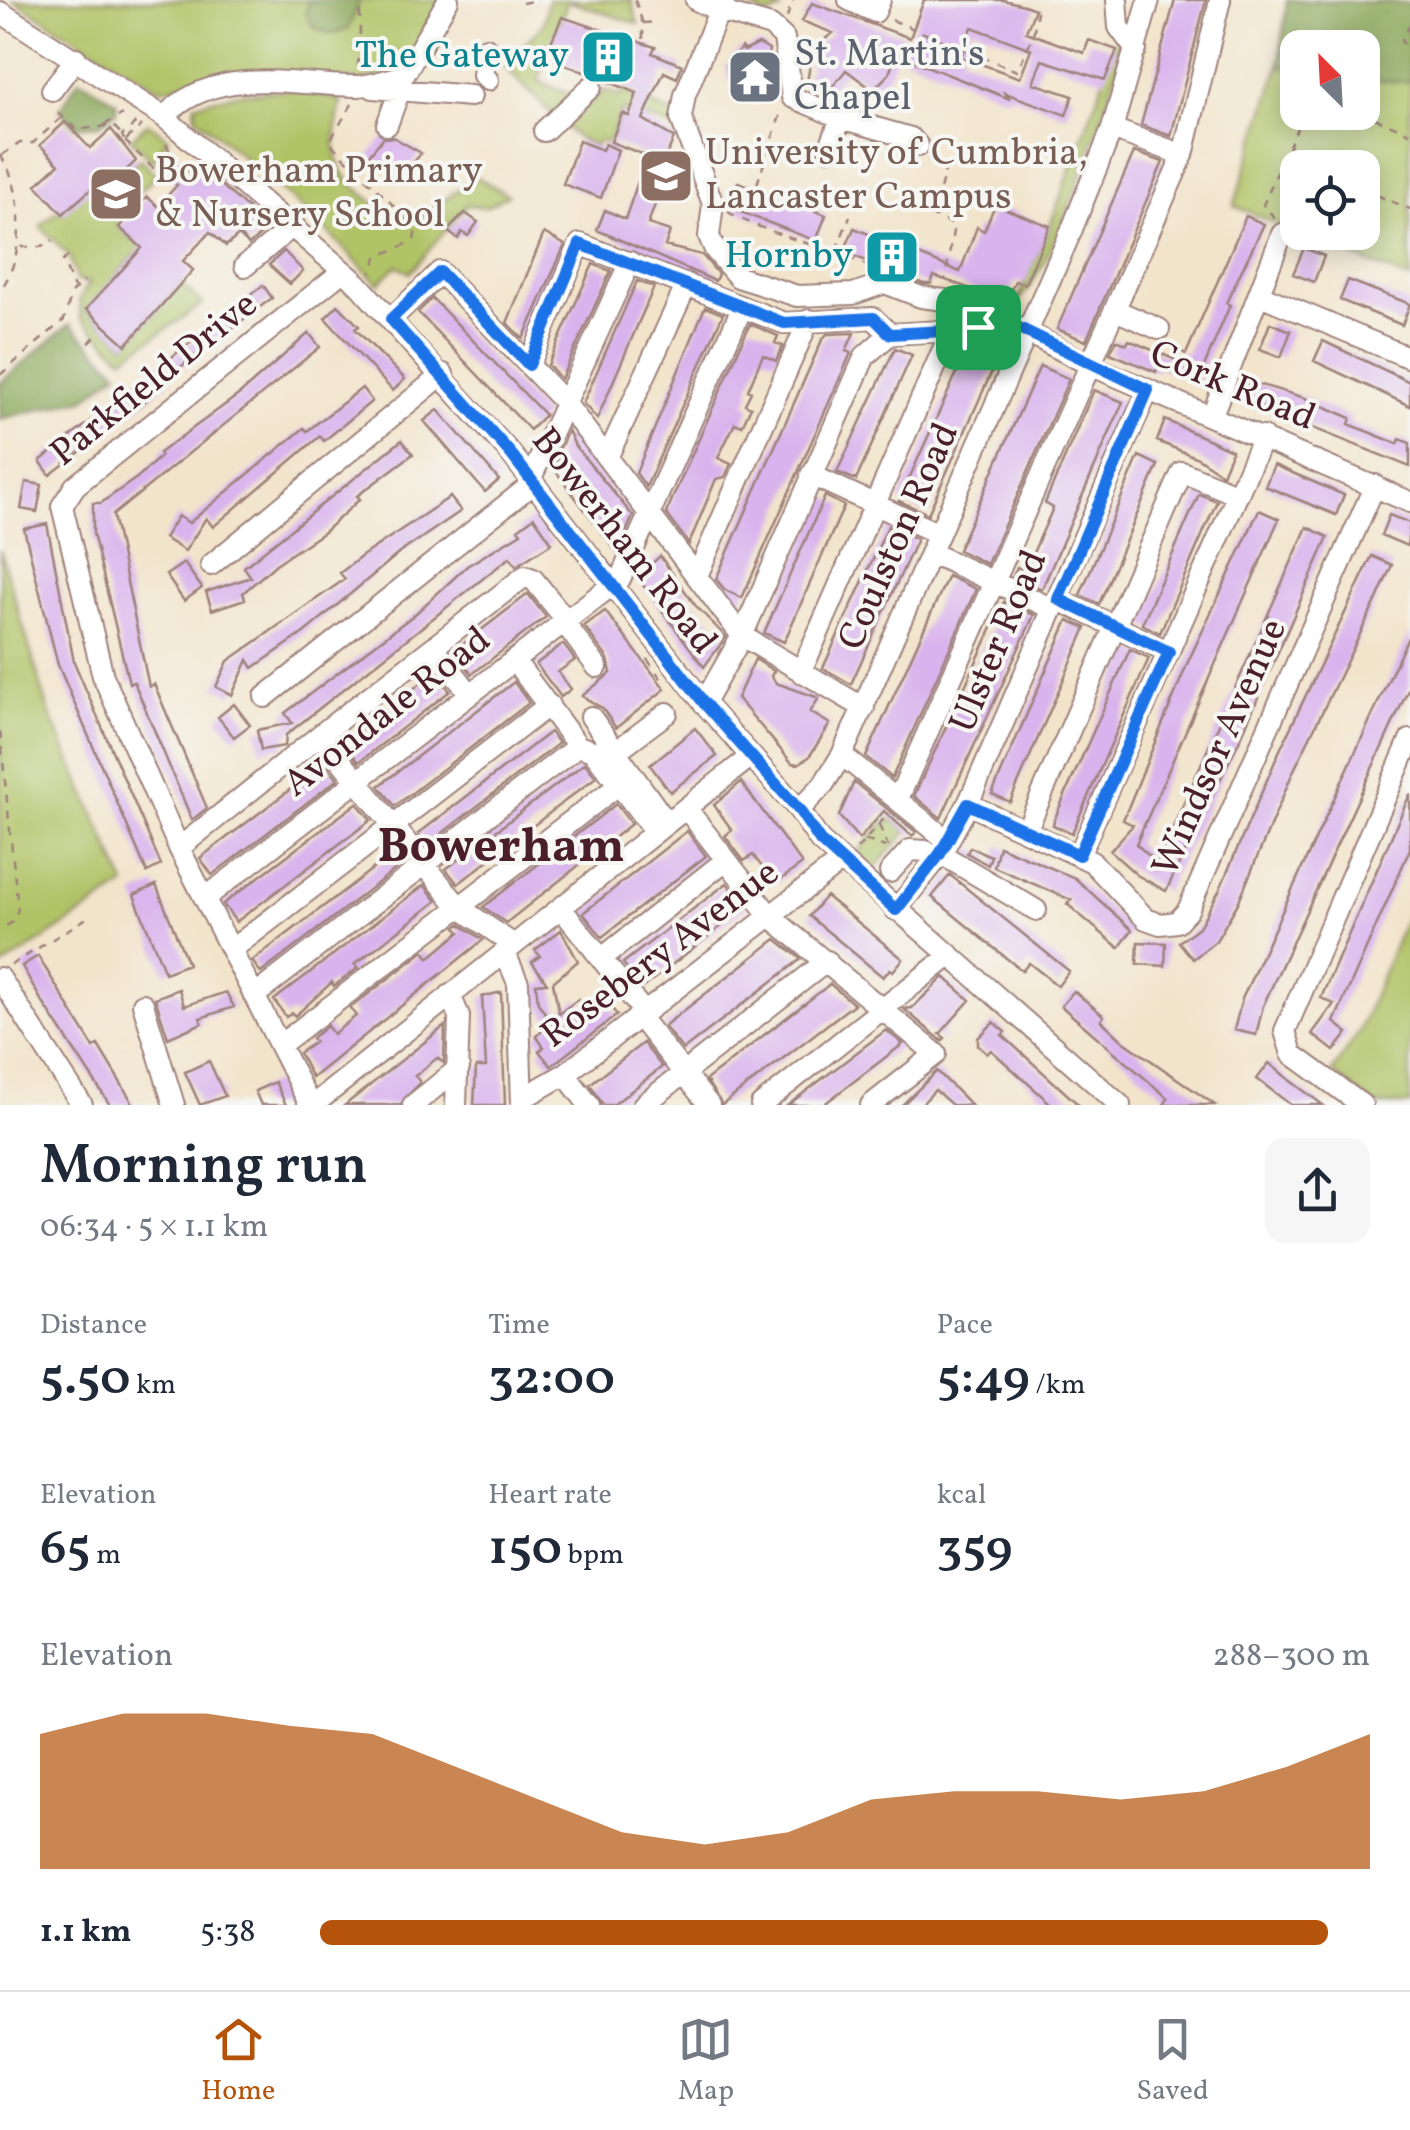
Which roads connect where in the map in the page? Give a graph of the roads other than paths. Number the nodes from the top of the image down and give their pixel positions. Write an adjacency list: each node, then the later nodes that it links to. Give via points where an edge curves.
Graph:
1 (448, 0): 14 (street, via 404,75)
2 (696, 0): 7 (street)
3 (849, 0): 8 (street)
4 (1117, 0): 11 (street, via 1119,27)
5 (1149, 0): 11 (street, Coulston Road)
6 (1220, 0): 26 (street)
7 (722, 6): 19 (street, via 780,33 790,88 800,102); 38 (street, via 681,118 713,211 709,236 715,250 738,277 765,289 827,297 885,283 968,302)
8 (878, 6)
9 (0, 12): 12 (street, Bowerham Road)
10 (486, 48): 13 (street)
11 (1136, 50): 22 (street, Coulston Road)
12 (76, 58): 16 (street); 20 (street, Bowerham Road)
13 (488, 80)
14 (358, 86): 17 (street); 20 (street, via 293,78 234,84 203,90)
15 (592, 86): 23 (street)
16 (52, 90)
17 (398, 92): 18 (street); 21 (street)
18 (470, 96)
19 (841, 118): 24 (street); 25 (street, via 911,138)
20 (155, 119): 27 (street, Bowerham Road)
21 (387, 125)
22 (1112, 129): 26 (street); 41 (street, Coulston Road)
23 (544, 131)
24 (829, 149)
25 (922, 152)
26 (1183, 155): 34 (street)
27 (294, 225): 30 (street); 31 (street, Bowerham Road)
28 (1280, 240): 33 (street)
29 (630, 262): 32 (street); 44 (street, via 580,244); 48 (street)
30 (245, 266)
31 (343, 271): 36 (street, Bowerham Road); 95 (street, Parkfield Drive, via 76,486 62,506 103,676)
32 (687, 284): 37 (street, via 784,323); 51 (street)
33 (1260, 295): 43 (street); 49 (street)
34 (1114, 310): 40 (street); 45 (street)
35 (738, 317): 58 (street)
36 (391, 319): 44 (street, via 440,272); 46 (street, Bowerham Road)
37 (809, 320): 42 (street, via 874,318); 61 (street)
38 (978, 327): 39 (street, Cork Road); 41 (street, Cork Road)
39 (945, 329): 42 (street, Cork Road); 57 (street)
40 (1159, 329)
41 (1027, 333): 45 (street, Cork Road); 59 (street, Coulston Road)
42 (890, 334): 52 (street, via 864,356)
43 (1410, 358)
44 (529, 365): 48 (street)
45 (1090, 365): 47 (street, Cork Road); 63 (street)
46 (443, 374): 53 (street, Bowerham Road); 60 (street)
47 (1148, 390): 49 (street, Cork Road); 64 (street, Ulster Road)
48 (566, 404): 51 (street); 53 (street)
49 (1212, 416): 50 (street, Cork Road)
50 (1263, 437): 54 (street, Cork Road); 55 (street)
51 (608, 458): 58 (street)
52 (811, 475): 57 (street); 67 (street)
53 (531, 479): 62 (street, Bowerham Road); 74 (street)
54 (1375, 485): 56 (street, Cork Road); 97 (street, Windsor Avenue, via 1188,910 1177,922 1146,919)
55 (1238, 494): 66 (street, via 1182,472); 69 (street)
56 (1410, 502)
57 (874, 505): 59 (street); 72 (street)
58 (650, 515): 61 (street); 62 (street, via 629,565)
59 (935, 543): 63 (street); 77 (street, Coulston Road)
60 (210, 565)
61 (697, 576): 67 (street)
62 (613, 584): 65 (street, Avondale Road); 75 (street, Bowerham Road)
63 (996, 584): 64 (street); 89 (street)
64 (1055, 604): 66 (street); 88 (street, Ulster Road)
65 (565, 621): 68 (street, via 525,576); 70 (street, Avondale Road); 71 (street)
66 (1112, 625): 69 (street); 94 (street)
67 (742, 636): 72 (street); 75 (street)
68 (434, 648): 73 (street); 80 (street)
69 (1169, 652): 97 (street)
70 (514, 660): 73 (street, Avondale Road); 76 (street)
71 (597, 667)
72 (800, 672): 77 (street)
73 (470, 694): 86 (street, Avondale Road)
74 (264, 697)
75 (704, 703): 85 (street, Bowerham Road)
76 (549, 706): 82 (street); 92 (street)
77 (864, 708): 84 (street, Coulston Road)
78 (667, 713): 83 (street)
79 (591, 718): 83 (street)
80 (320, 735): 86 (street); 95 (street)
81 (1410, 740): 135 (street, via 1285,1031 1286,1045)
82 (578, 746): 87 (street, via 593,751); 100 (street)
83 (615, 752): 93 (street)
84 (842, 754): 89 (street); 91 (street, Coulston Road)
85 (750, 757): 90 (street); 91 (street, Bowerham Road)
86 (357, 780): 92 (street); 102 (street, Avondale Road)
87 (618, 784): 93 (street); 103 (street)
88 (968, 804): 94 (street); 96 (street, Ulster Road)
89 (894, 805): 96 (street)
90 (686, 808): 93 (street); 98 (street)
91 (799, 810): 101 (street, Bowerham Road)
92 (393, 825): 100 (street); 109 (street)
93 (661, 828): 104 (street)
94 (1026, 832): 97 (street)
95 (179, 848): 102 (street)
96 (942, 851): 99 (street, via 918,848); 105 (street, Ulster Road); 106 (street)
97 (1079, 855)
98 (726, 860): 107 (street); 111 (street)
99 (892, 860)
100 (425, 865): 103 (street); 115 (street)
101 (843, 865): 105 (street, Bowerham Road); 107 (street, Rosebery Avenue)
102 (205, 898): 109 (street)
103 (459, 906): 108 (street); 119 (street)
104 (561, 908): 108 (street); 111 (street)
105 (896, 910): 110 (street, Bowerham Road)
106 (1036, 910)
107 (770, 916): 112 (street); 118 (street, Rosebery Avenue)
108 (510, 949): 114 (street); 123 (street, via 518,983)
109 (231, 950): 115 (street)
110 (948, 957): 117 (street); 134 (street, Bowerham Road)
111 (601, 959): 118 (street)
112 (827, 961): 117 (street); 122 (street)
113 (0, 975): 124 (street)
114 (450, 995): 120 (street, via 457,1005); 126 (street)
115 (254, 996): 119 (street)
116 (143, 1004): 125 (street)
117 (884, 1008): 132 (street); 133 (street, via 936,1054)
118 (640, 1013): 121 (street, Rosebery Avenue); 122 (street)
119 (280, 1045): 126 (street)
120 (460, 1068): 127 (street); 128 (street)
121 (565, 1074): 123 (street, Rosebery Avenue); 129 (street)
122 (684, 1074): 130 (street); 131 (street)
123 (522, 1102)
124 (82, 1105)
125 (174, 1105)
126 (312, 1105)
127 (414, 1105)
128 (456, 1105)
129 (589, 1105)
130 (644, 1105)
131 (708, 1105)
132 (761, 1105)
133 (870, 1105)
134 (1120, 1105)
135 (1362, 1105)

